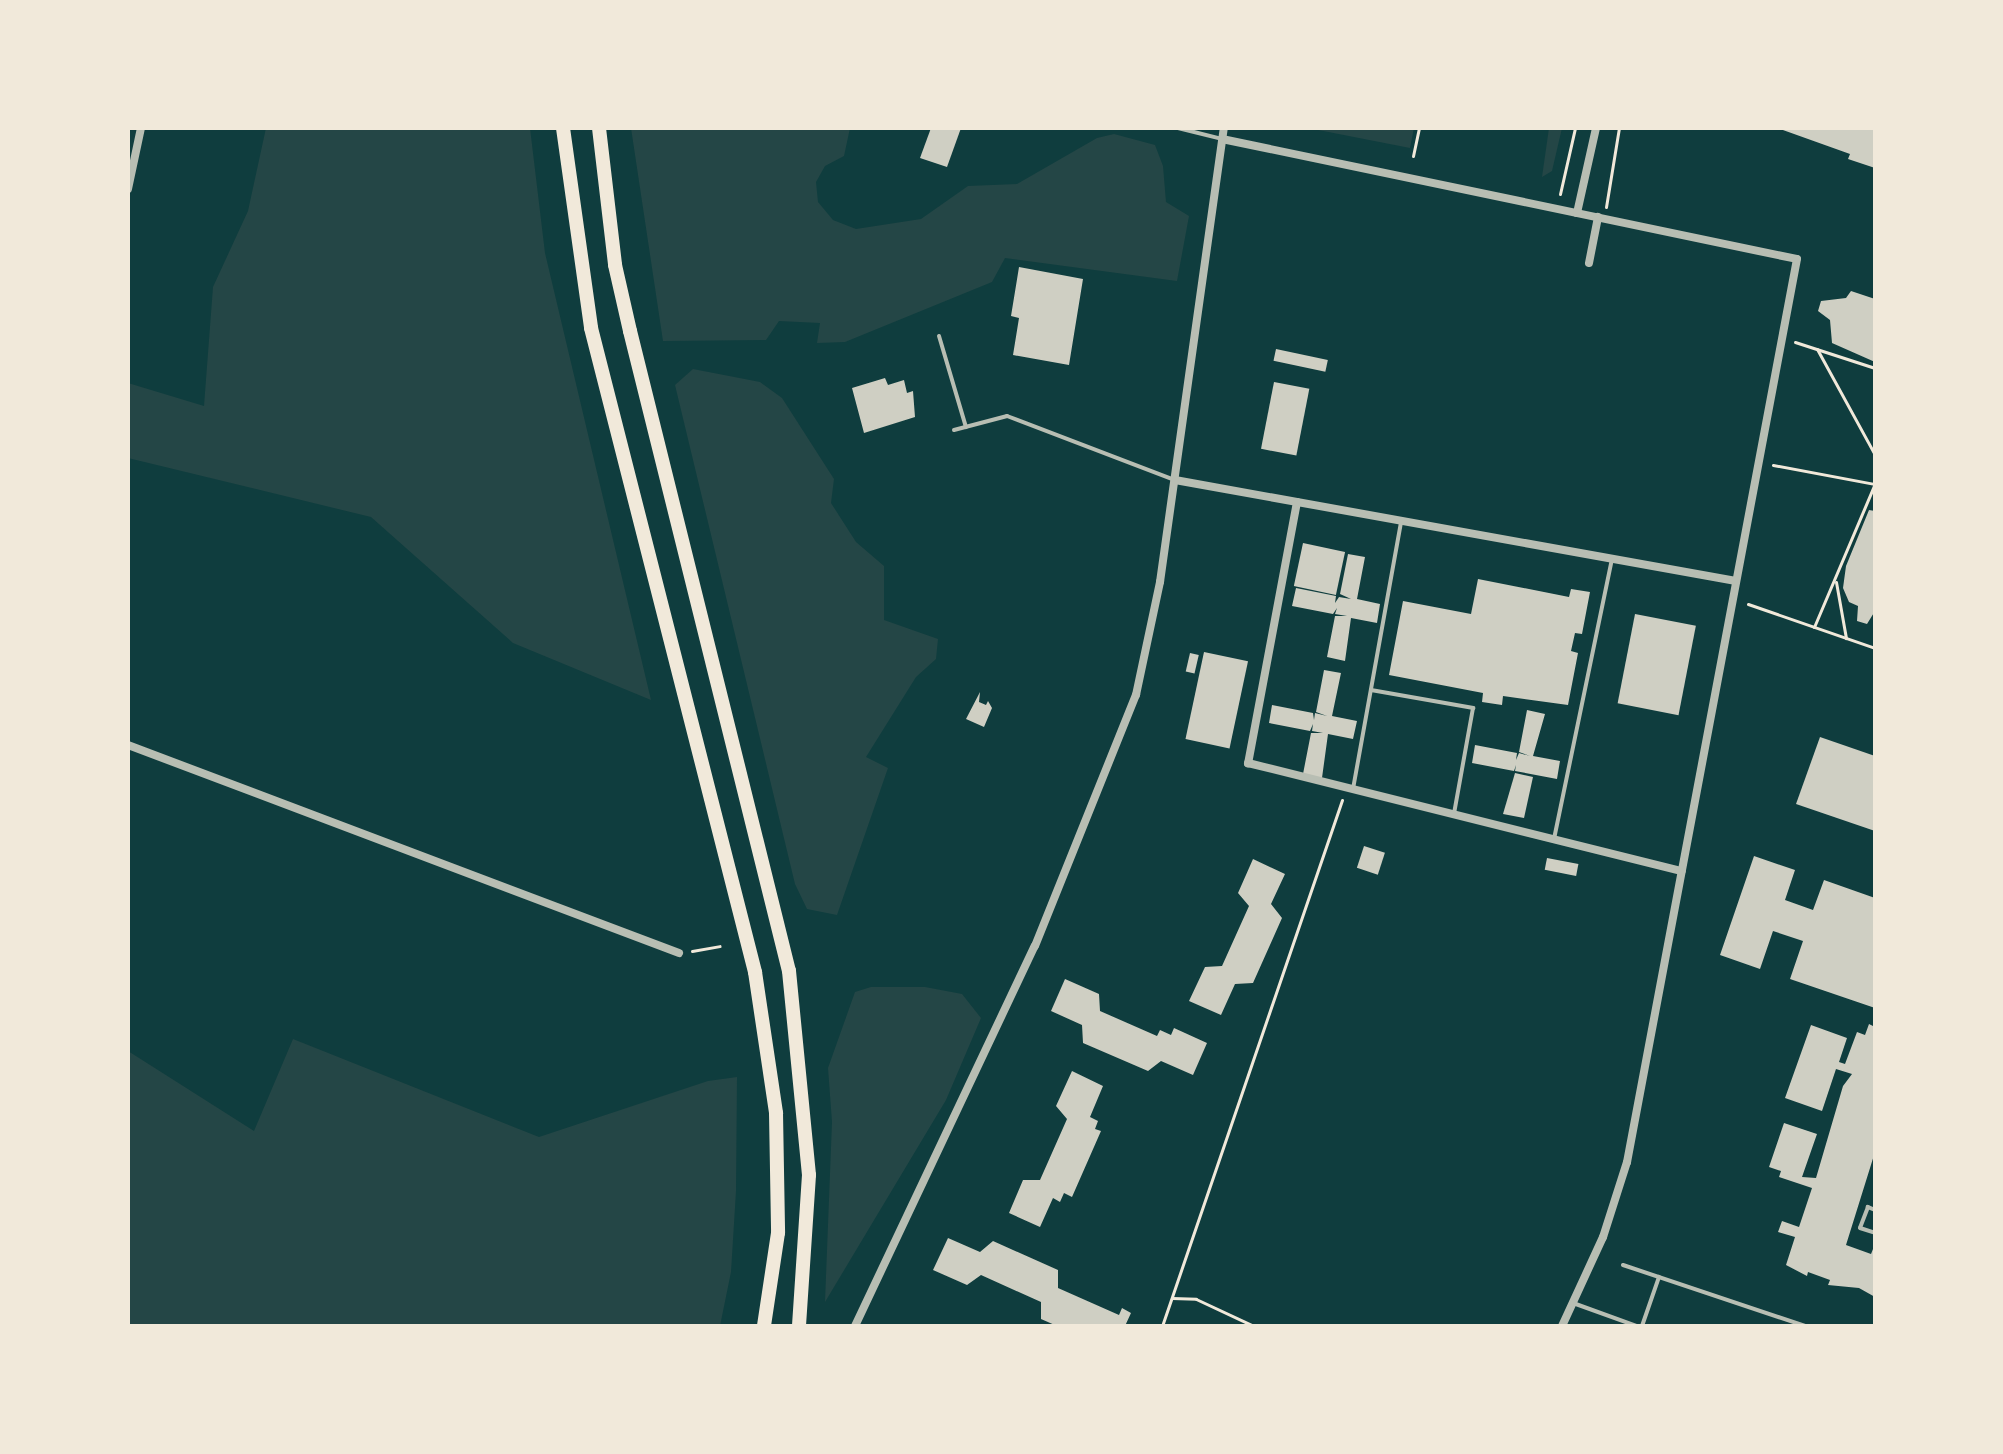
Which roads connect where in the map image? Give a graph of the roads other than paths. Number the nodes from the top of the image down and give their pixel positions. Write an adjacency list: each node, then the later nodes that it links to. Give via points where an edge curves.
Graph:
1 (141, 128): 8 (street)
2 (563, 128): 33 (highway, via 591,328 755,972 776,1113 778,1233)
3 (599, 128): 34 (highway, via 606,207 630,331 789,971 809,1175)
4 (1178, 128): 7 (lane)
5 (1224, 128): 7 (street)
6 (1596, 128): 9 (street)
7 (1222, 139): 9 (street); 15 (street)
8 (128, 189)
9 (1577, 213): 10 (street)
10 (1601, 218): 11 (street); 19 (street, via 1797,259)
11 (1589, 263)
12 (939, 336): 13 (lane)
13 (966, 427): 14 (lane); 15 (lane, via 1007,416)
14 (954, 430)
15 (1175, 480): 16 (street); 35 (street, via 1136,695 1105,782 988,1050)
16 (1297, 502): 17 (street); 22 (street, via 1248,763)
17 (1401, 521): 18 (street); 20 (lane)
18 (1612, 559): 19 (street); 24 (lane)
19 (1736, 581): 25 (street)
20 (1371, 690): 22 (lane); 23 (lane, via 1473,708)
21 (128, 745): 26 (street)
22 (1350, 788): 23 (street)
23 (1454, 814): 24 (street)
24 (1554, 839): 25 (street)
25 (1682, 871): 31 (street, via 1627,1162 1616,1202)
26 (679, 953)
27 (1875, 1210): 28 (lane, via 1868,1207 1860,1228)
28 (1875, 1233)
29 (1623, 1265): 30 (lane)
30 (1659, 1277): 38 (lane); 39 (lane)
31 (1573, 1303): 32 (lane); 36 (street)
32 (1609, 1319): 37 (lane); 38 (lane, via 1615,1315)
33 (764, 1326)
34 (799, 1326)
35 (855, 1326)
36 (1562, 1326)
37 (1612, 1326)
38 (1640, 1326)
39 (1805, 1326)

